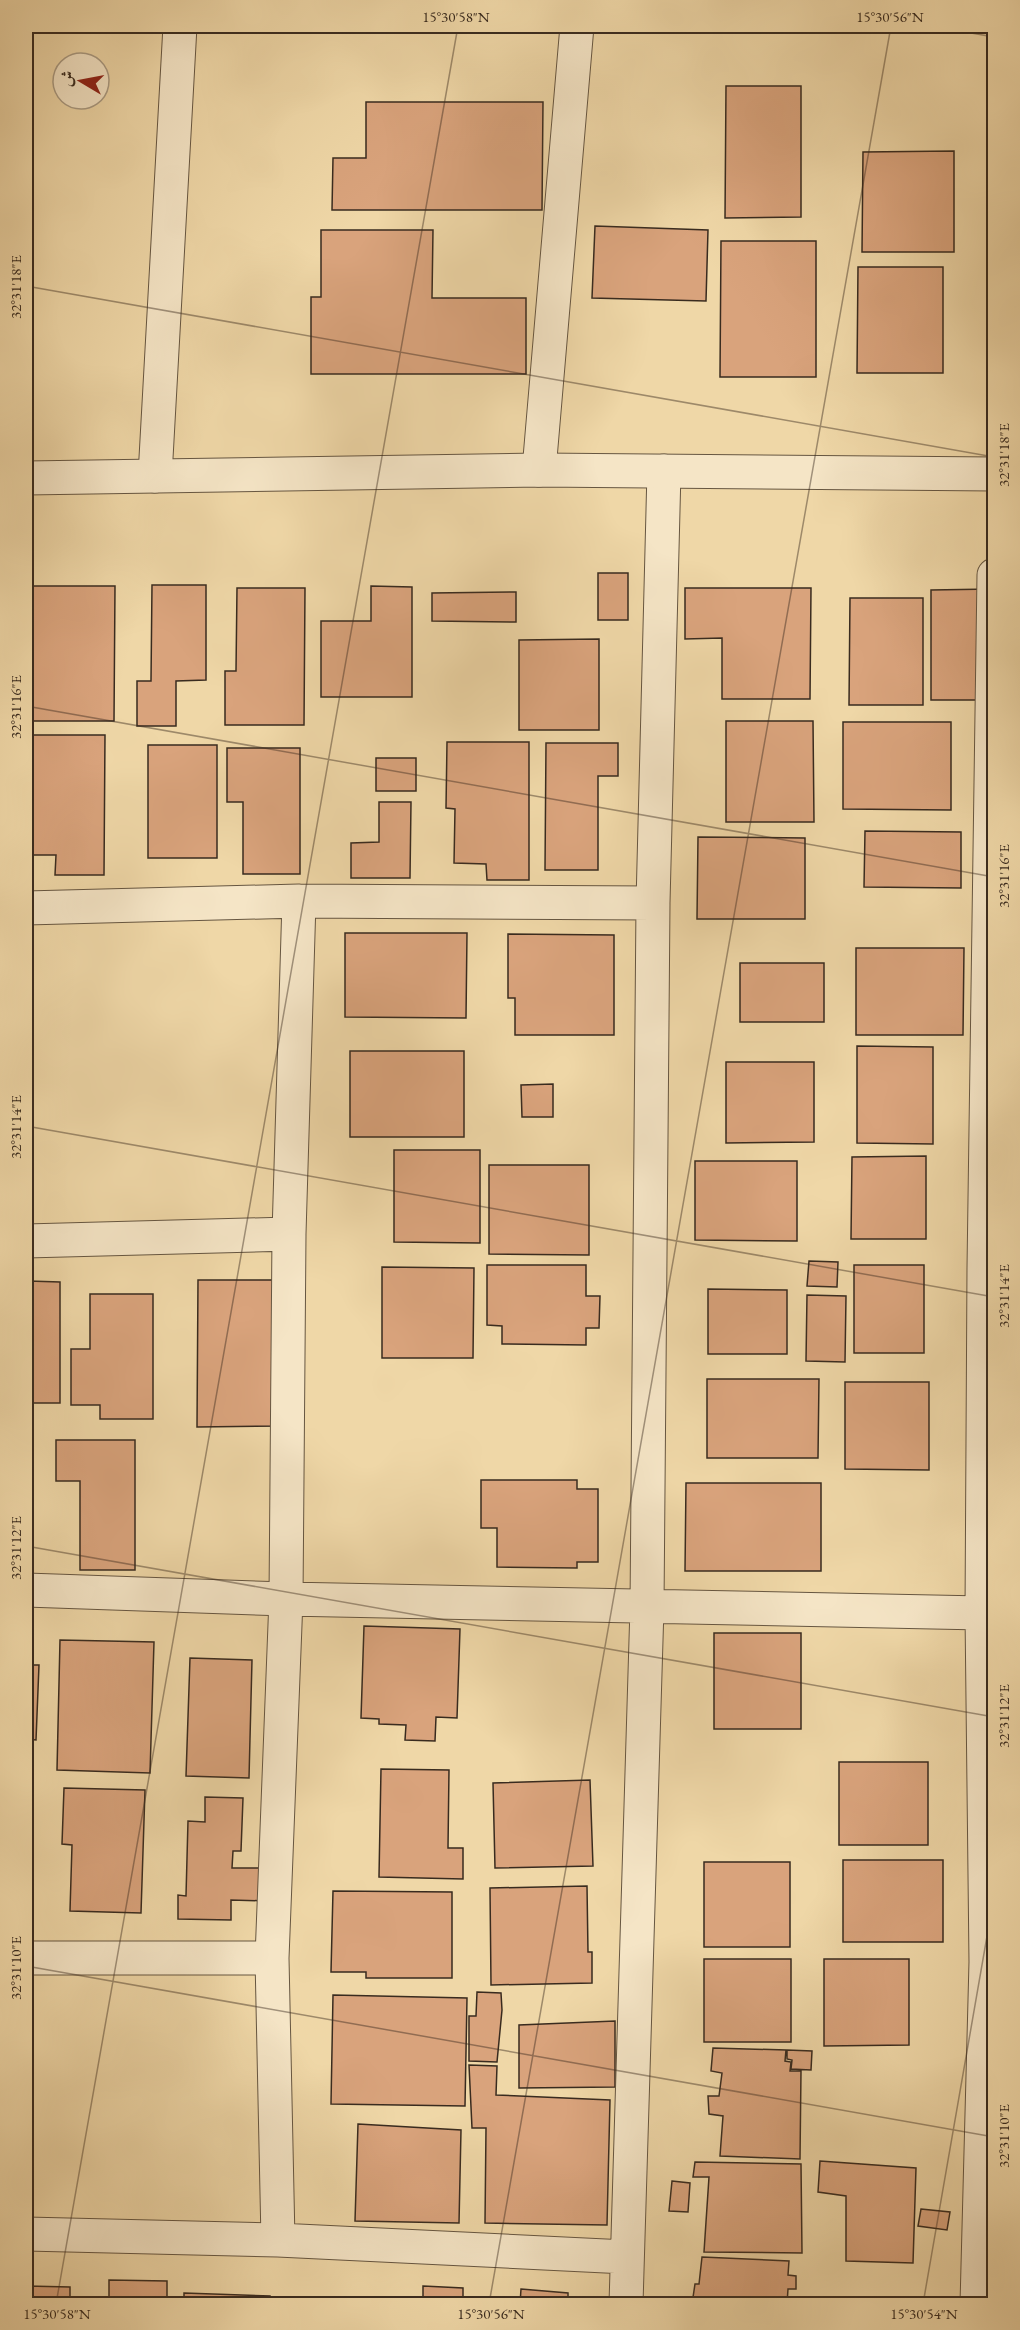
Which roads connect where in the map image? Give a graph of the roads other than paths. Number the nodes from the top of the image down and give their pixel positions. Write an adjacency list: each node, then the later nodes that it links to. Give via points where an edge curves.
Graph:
1 (180, 26): 6 (street)
2 (577, 26): 3 (street)
3 (539, 470): 4 (street); 6 (street)
4 (664, 471): 5 (street); 10 (street)
5 (994, 474)
6 (155, 476): 7 (street)
7 (26, 478)
8 (994, 575): 11 (street)
9 (299, 901): 10 (street); 12 (street); 13 (street)
10 (653, 903): 18 (street)
11 (991, 906): 15 (street)
12 (26, 908)
13 (289, 1234): 14 (street); 17 (street)
14 (26, 1241)
15 (989, 1268): 19 (street)
16 (26, 1590): 17 (street)
17 (286, 1599): 18 (street); 21 (street)
18 (647, 1607): 19 (street); 25 (street)
19 (982, 1613): 22 (street)
20 (26, 1958): 21 (street)
21 (272, 1958): 24 (street)
22 (990, 1962): 27 (street)
23 (26, 2234): 24 (street)
24 (278, 2240): 25 (street)
25 (626, 2257): 26 (street)
26 (626, 2304)
27 (977, 2304)

